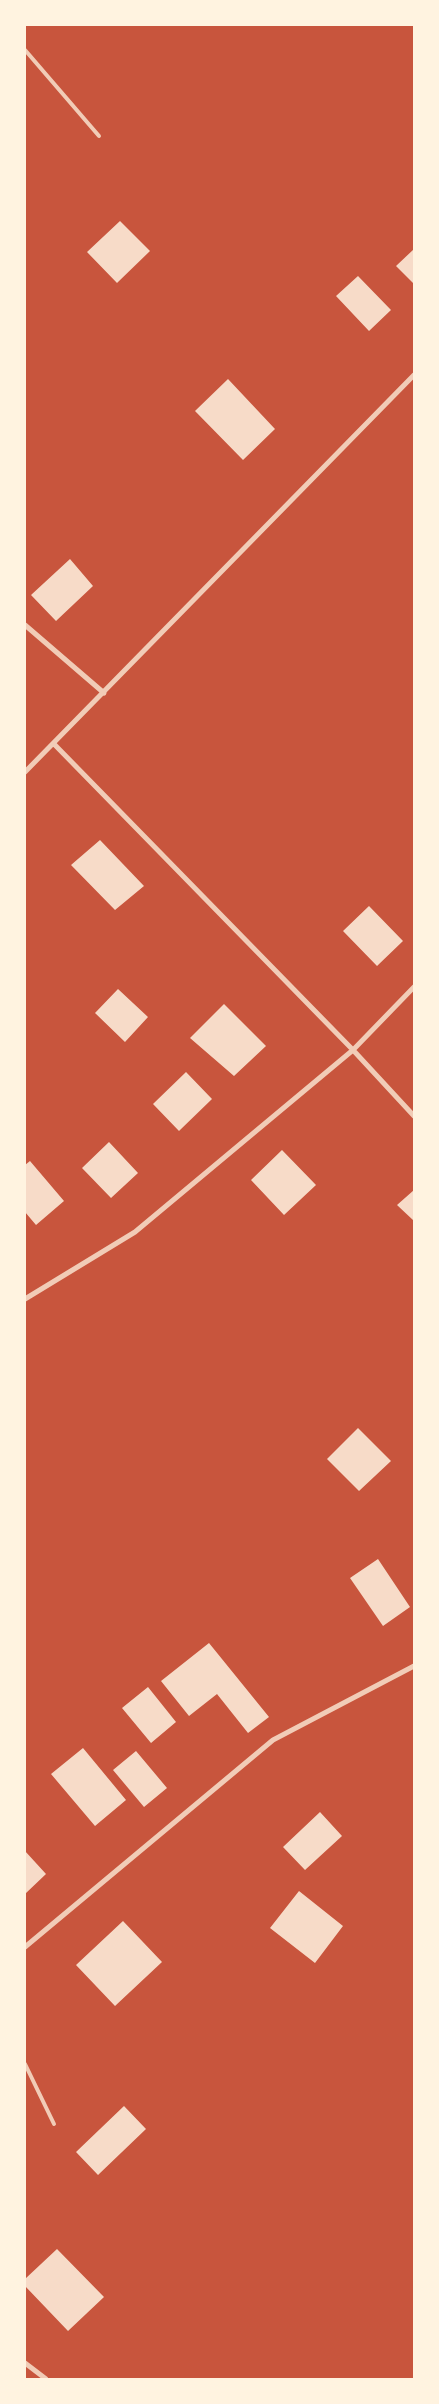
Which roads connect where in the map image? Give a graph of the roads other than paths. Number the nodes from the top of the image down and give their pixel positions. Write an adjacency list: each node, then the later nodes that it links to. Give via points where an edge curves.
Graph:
1 (25, 50): 2 (lane)
2 (99, 136)
3 (414, 375): 5 (street)
4 (25, 625): 5 (street)
5 (104, 693): 6 (street)
6 (54, 744): 7 (street); 9 (street)
7 (25, 772)
8 (414, 987): 9 (street)
9 (353, 1050): 10 (street); 11 (street, via 135,1232)
10 (414, 1116)
11 (25, 1299)
12 (414, 1666): 13 (street, via 273,1740)
13 (25, 1947)
14 (25, 2064): 15 (lane)
15 (54, 2124)
16 (25, 2363): 17 (street)
17 (46, 2379)

